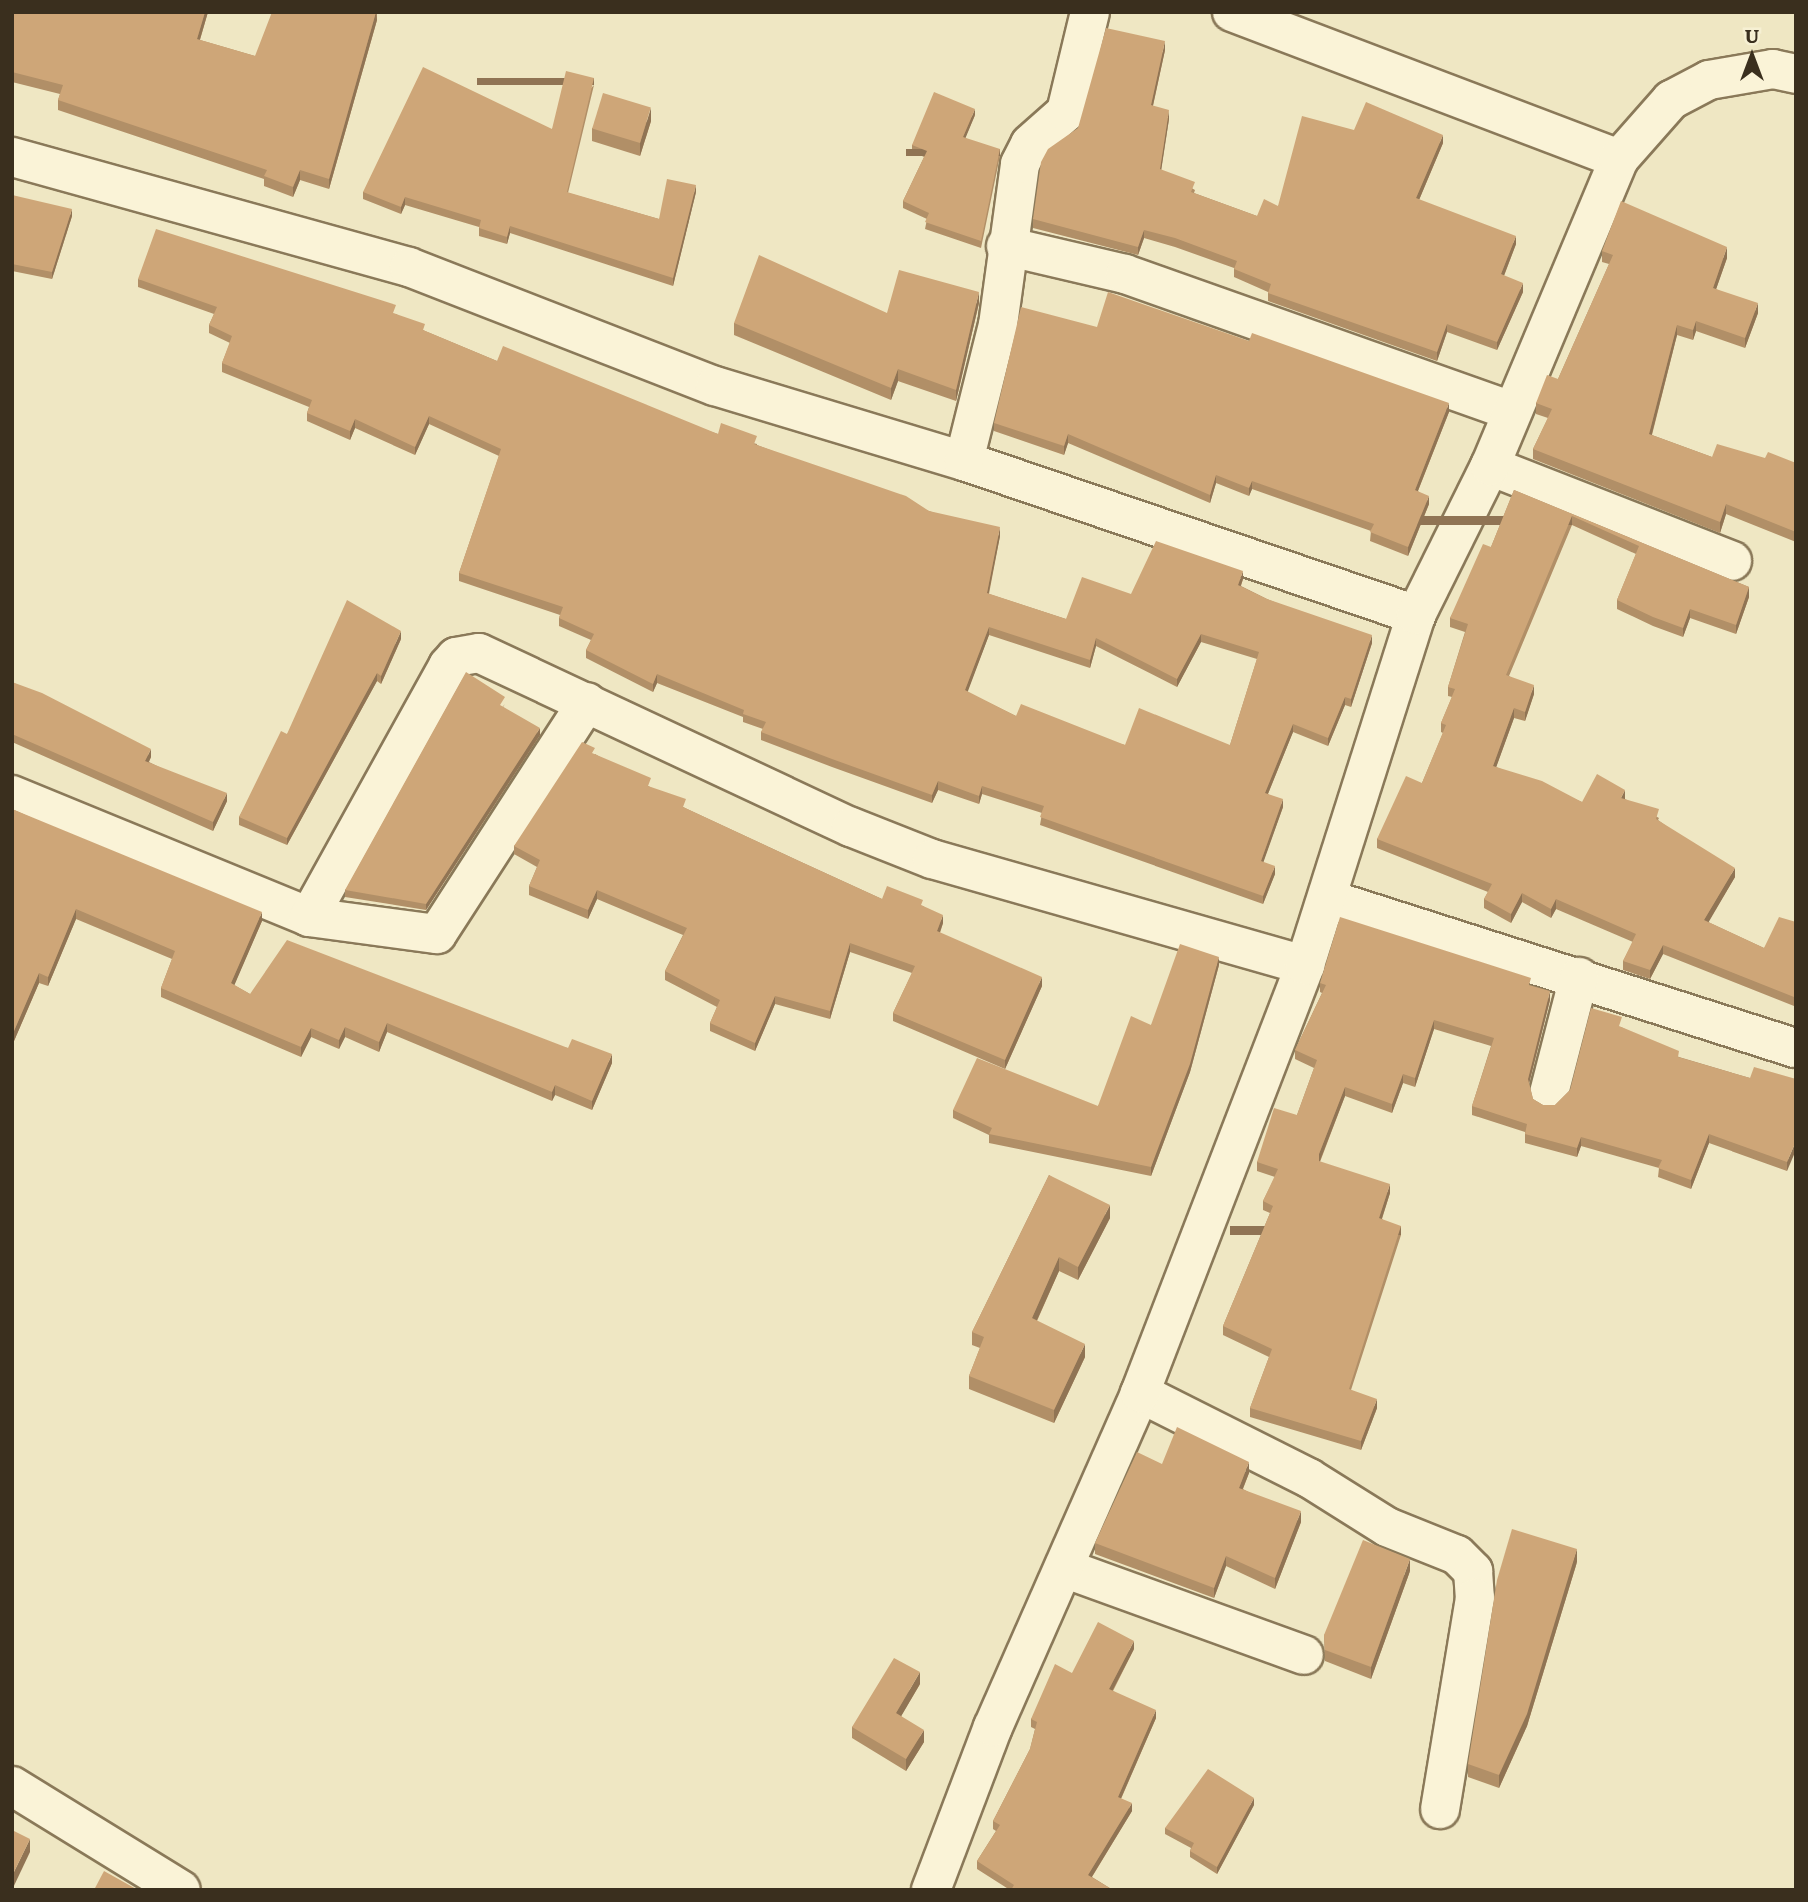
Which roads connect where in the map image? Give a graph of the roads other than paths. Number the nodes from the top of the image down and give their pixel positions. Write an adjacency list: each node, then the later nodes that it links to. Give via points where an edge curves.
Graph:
1 (1090, 12): 6 (street, via 1066,112 1030,144 1020,164)
2 (1233, 12): 5 (street)
3 (1796, 75): 5 (street, via 1773,69 1709,80 1671,100)
4 (12, 157): 8 (street, via 410,267 715,386)
5 (1619, 159): 7 (street)
6 (1006, 246): 7 (street, via 1149,282); 8 (street, via 998,325)
7 (1510, 410): 9 (street)
8 (964, 461): 11 (street)
9 (1490, 466): 10 (street); 11 (street)
10 (1732, 561)
11 (1416, 615): 14 (street)
12 (587, 702): 15 (street, via 441,932); 15 (street, via 493,656 456,657); 16 (street, via 851,827 932,859)
13 (12, 795): 15 (street)
14 (1328, 899): 16 (street); 17 (street)
15 (309, 917)
16 (1305, 965): 20 (street)
17 (1579, 977): 18 (street); 19 (street)
18 (1796, 1048)
19 (1549, 1093)
20 (1140, 1392): 21 (street); 24 (street, via 1309,1478 1387,1527 1457,1555 1472,1570 1475,1598)
21 (1064, 1568): 22 (street); 26 (street)
22 (1304, 1655)
23 (12, 1786): 25 (street)
24 (1440, 1809)
25 (181, 1890)
26 (931, 1890)

